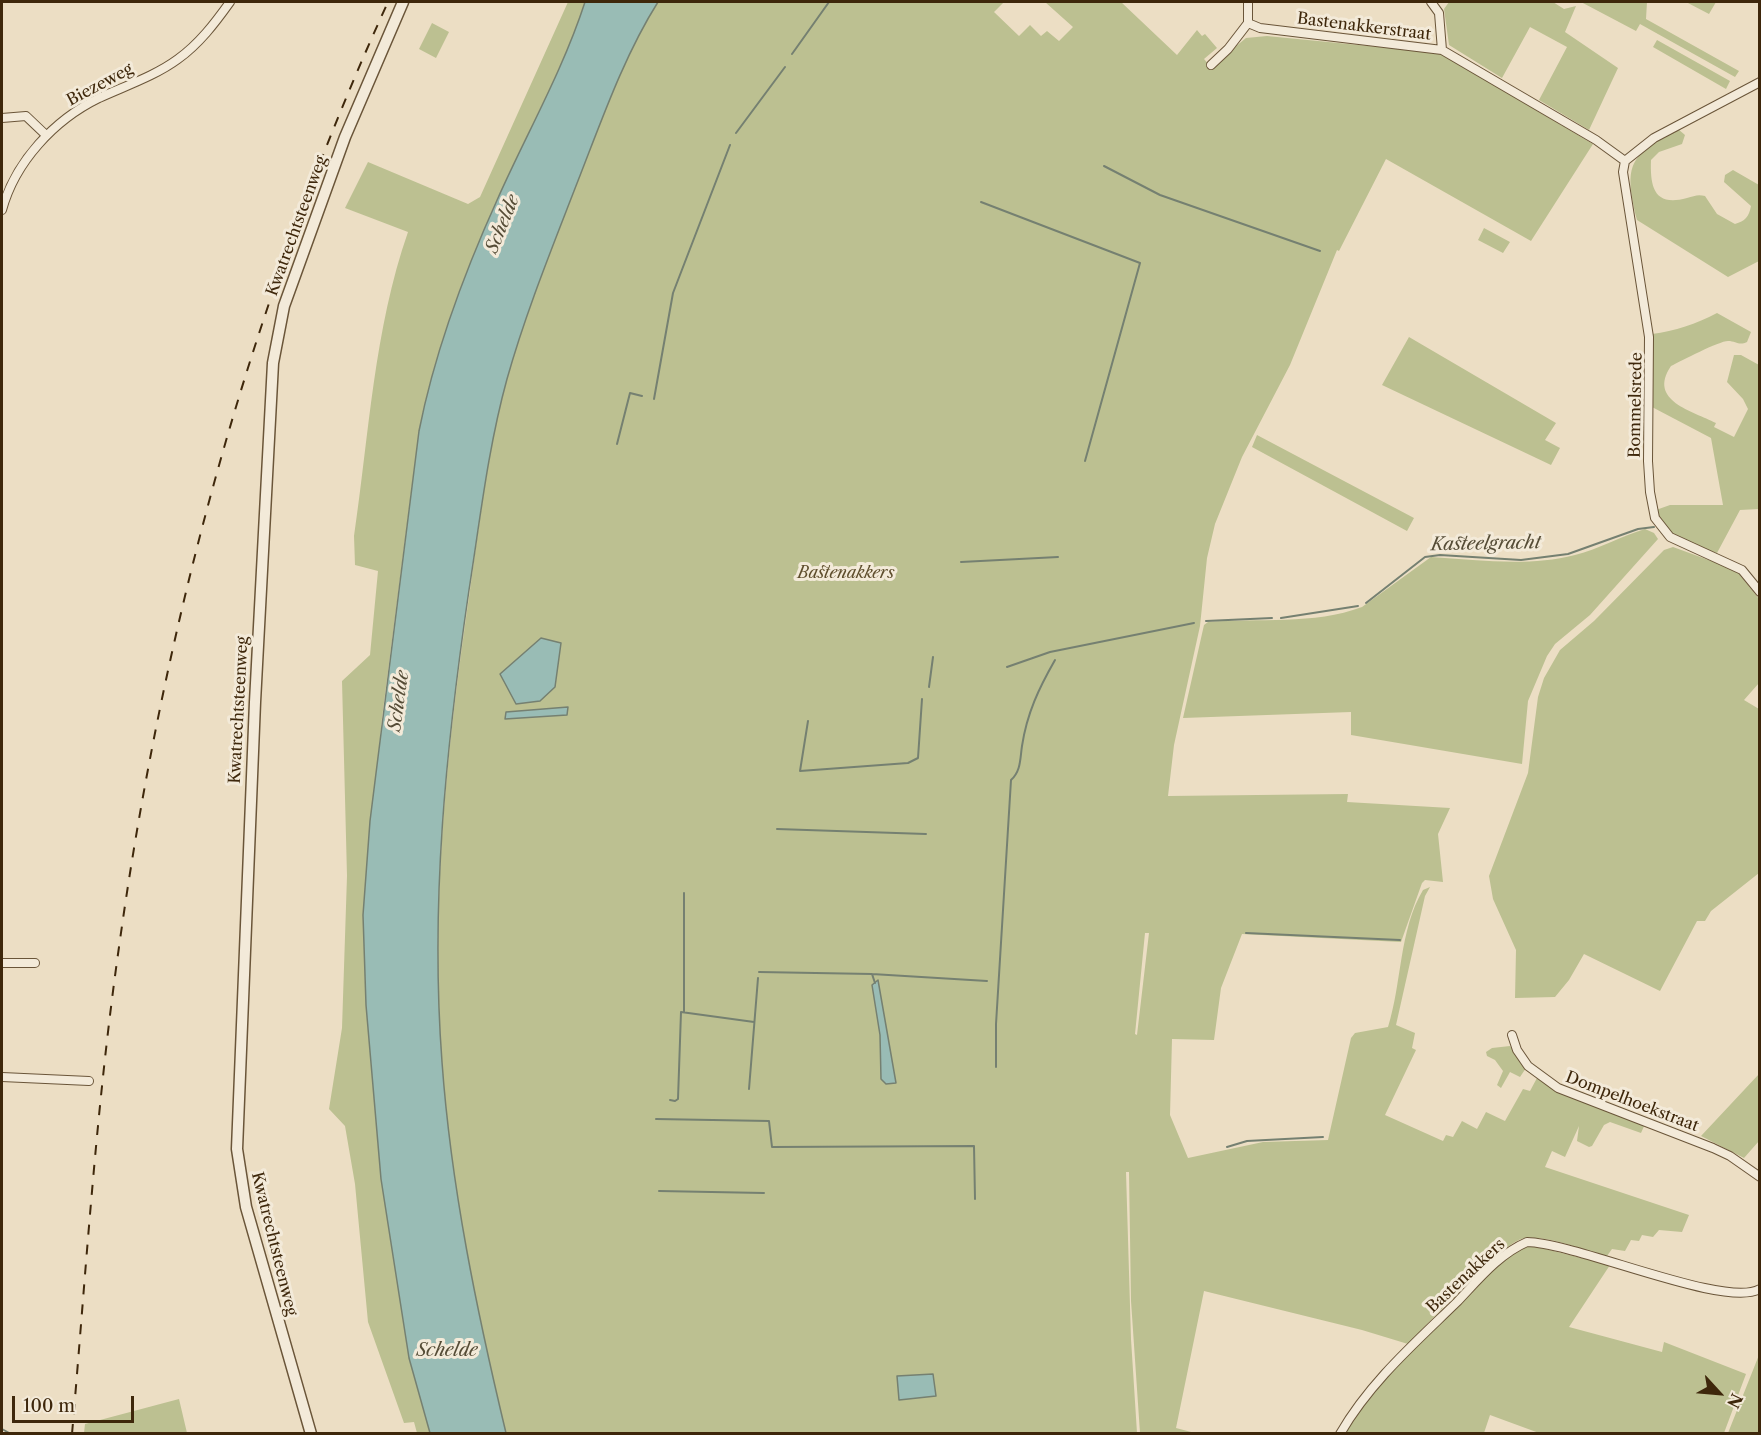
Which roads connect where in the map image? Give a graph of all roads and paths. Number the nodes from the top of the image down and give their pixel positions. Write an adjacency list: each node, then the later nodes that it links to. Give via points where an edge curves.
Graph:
1 (230, 2): 10 (street, Biezeweg, via 214,24 176,61 89,103)
2 (403, 2): 21 (street, Kwatrechtsteenweg, via 345,137 284,306 272,374 237,1149 246,1207)
3 (1248, 2): 5 (street)
4 (1431, 2): 6 (street, via 1439,13)
5 (1247, 19): 6 (street, Bastenakkerstraat, via 1260,28); 7 (street)
6 (1442, 50): 11 (street)
7 (1211, 65)
8 (1760, 82): 11 (street, via 1654,138)
9 (2, 118): 10 (street, via 26,116)
10 (46, 135): 12 (street, Biezeweg, via 15,178)
11 (1625, 161): 13 (street, Bommelsrede, via 1623,172 1650,344 1648,451 1655,518 1670,537 1742,570)
12 (2, 210)
13 (1760, 592)
14 (2, 963): 15 (street)
15 (35, 963)
16 (1512, 1035): 19 (street, Dompelhoekstraat, via 1528,1066 1558,1088 1713,1148)
17 (2, 1077): 18 (street)
18 (89, 1081)
19 (1760, 1177)
20 (1760, 1290): 22 (street, Bastenakkers, via 1714,1290 1562,1247 1527,1242 1498,1261 1396,1362 1366,1393)
21 (311, 1434)
22 (1340, 1434)

